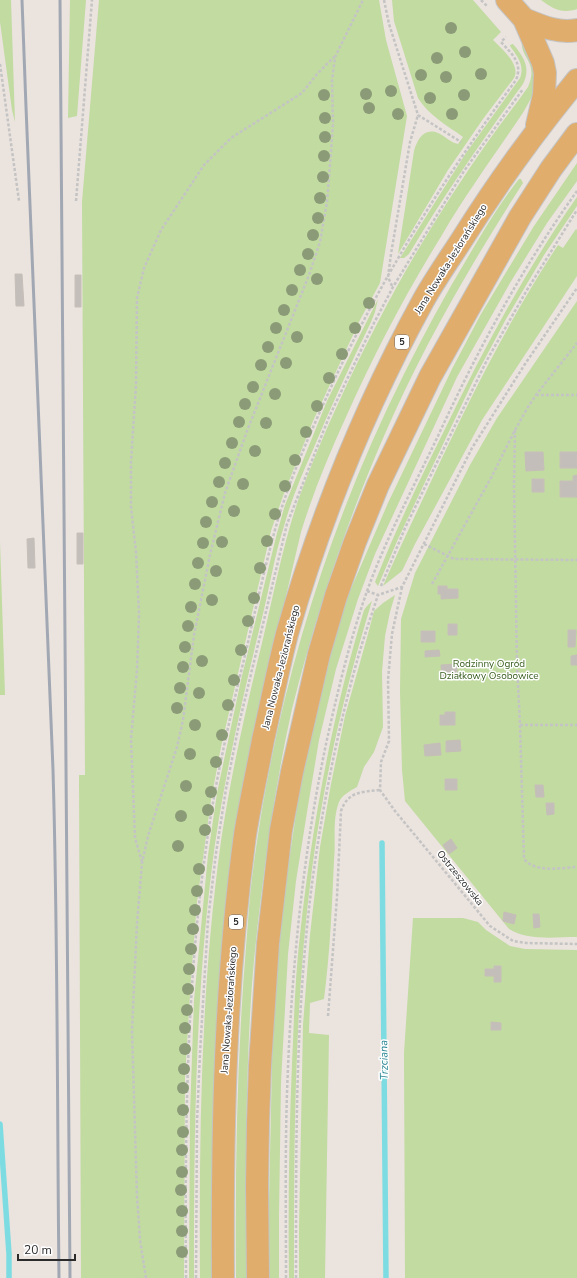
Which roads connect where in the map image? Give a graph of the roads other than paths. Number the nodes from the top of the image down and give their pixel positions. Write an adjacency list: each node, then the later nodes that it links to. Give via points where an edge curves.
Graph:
1 (507, 0): 2 (main road)
2 (524, 19): 3 (main road, via 549,29 568,32); 5 (main road, via 546,73)
3 (577, 30)
4 (577, 80): 5 (main road, Jana Nowaka-Jeziorańskiego / 5)
5 (536, 130): 7 (main road, Jana Nowaka-Jeziorańskiego / 5, via 424,299 372,401 325,515 287,634 258,765 238,898 226,1035 222,1165)
6 (577, 134): 8 (main road, via 520,217 430,377 378,485 336,596 319,654 281,830 268,943 258,1123)
7 (223, 1278)
8 (258, 1278)

